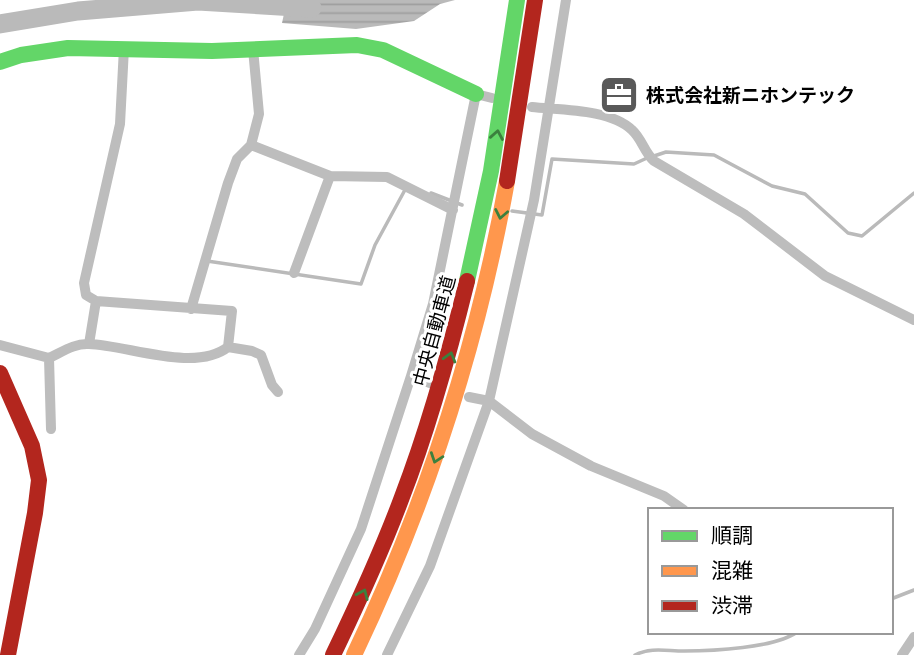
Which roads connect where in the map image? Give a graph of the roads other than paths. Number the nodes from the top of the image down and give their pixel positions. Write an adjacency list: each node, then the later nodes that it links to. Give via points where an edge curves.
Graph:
1 (566, 0): 9 (street)
2 (517, 1): 32 (main road, 中央自動車道, one-way to 2, via 409,483 452,350 487,195)
3 (534, 1): 33 (main road, 中央自動車道, one-way to 33, via 507,183 472,343 426,488)
4 (124, 48): 5 (main road); 6 (main road, via 38,51); 14 (street, via 120,124 84,283 86,295)
5 (253, 49): 7 (main road, via 357,46 383,50); 10 (street, via 259,114)
6 (0, 62)
7 (484, 96): 12 (street)
8 (532, 107): 9 (street)
9 (550, 108): 16 (street, via 602,114 621,123 632,130 650,157 744,214 825,276); 26 (street)
10 (251, 145): 11 (street); 15 (street, via 237,159 228,183)
11 (330, 176): 12 (street, via 387,177); 13 (street)
12 (455, 205): 22 (street)
13 (294, 273)
14 (96, 301): 15 (street); 17 (street)
15 (191, 309): 19 (street, via 232,311)
16 (914, 320)
17 (89, 344): 19 (street, via 163,357 217,356); 20 (street)
18 (0, 345): 20 (street)
19 (228, 347): 24 (street, via 261,355)
20 (49, 358): 27 (street)
21 (0, 373): 30 (main road, via 33,446 39,480)
22 (411, 376): 23 (street); 31 (street, via 361,529)
23 (430, 383)
24 (278, 392)
25 (469, 397): 26 (street)
26 (489, 401): 28 (street, via 532,434); 34 (street, via 430,566)
27 (51, 429)
28 (681, 508)
29 (914, 638): 35 (street)
30 (8, 655)
31 (299, 655)
32 (333, 655)
33 (354, 655)
34 (387, 655)
35 (902, 655)

